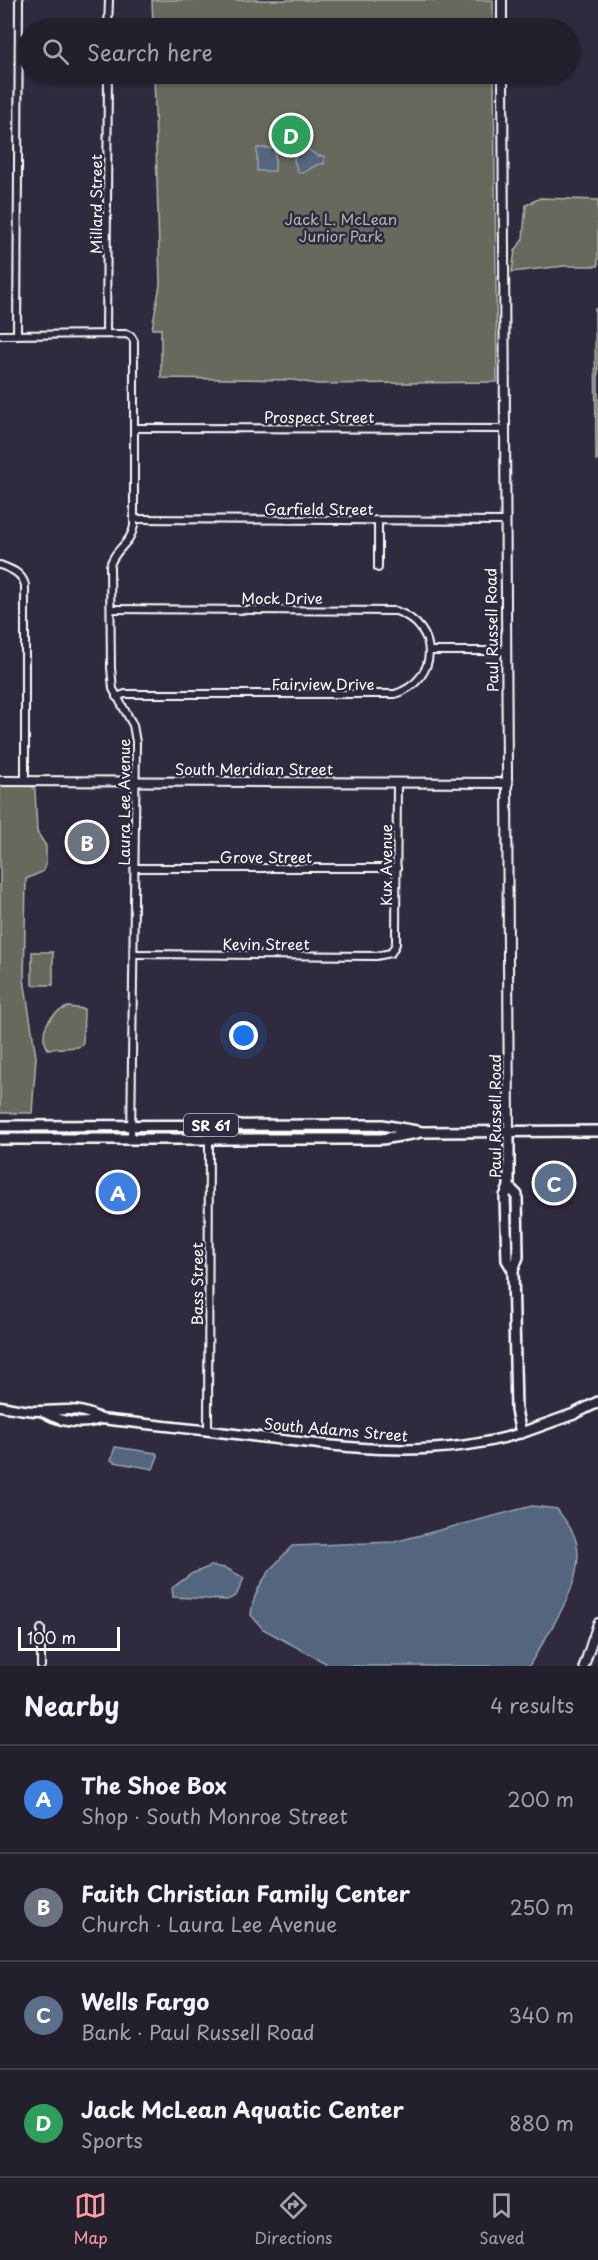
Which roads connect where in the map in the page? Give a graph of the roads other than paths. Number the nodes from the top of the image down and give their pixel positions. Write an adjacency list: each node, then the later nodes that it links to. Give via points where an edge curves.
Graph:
1 (19, 0): 4 (street)
2 (109, 0): 5 (street)
3 (502, 0): 6 (street)
4 (19, 18)
5 (108, 18)
6 (502, 18)
7 (18, 84): 12 (street)
8 (108, 84): 10 (street, Millard Street)
9 (503, 84): 14 (street, Paul Russell Road)
10 (106, 334): 12 (street); 13 (street, Laura Lee Avenue, via 131,336 134,340)
11 (0, 335): 12 (street)
12 (17, 335)
13 (134, 428): 14 (street, Prospect Street); 15 (street, Laura Lee Avenue)
14 (504, 429): 17 (street, Paul Russell Road)
15 (134, 519): 16 (street, Garfield Street); 20 (street, Laura Lee Avenue, via 130,539 112,559)
16 (378, 521): 17 (street, Garfield Street); 19 (street)
17 (504, 521): 22 (street, Paul Russell Road)
18 (0, 565): 26 (street, via 20,575 25,585)
19 (378, 568)
20 (111, 609): 21 (street, Mock Drive, via 396,611 418,624); 23 (street, Laura Lee Avenue, via 111,677)
21 (430, 651): 22 (street); 23 (street, Fairview Drive, via 429,661 417,679 405,691 395,694)
22 (507, 651): 28 (street, Paul Russell Road)
23 (116, 697): 24 (street, Laura Lee Avenue, via 135,732)
24 (137, 780): 26 (street, South Meridian Street); 27 (street, South Meridian Street); 29 (street, Laura Lee Avenue)
25 (0, 781): 26 (street, South Meridian Street)
26 (25, 781)
27 (397, 782): 28 (street, South Meridian Street); 30 (street, Kux Avenue)
28 (508, 783): 37 (street, Paul Russell Road)
29 (135, 868): 30 (street, Grove Street); 32 (street, Laura Lee Avenue)
30 (397, 868): 31 (street, Kux Avenue)
31 (394, 949): 32 (street, Kevin Street, via 376,956)
32 (134, 954): 33 (street, Laura Lee Avenue)
33 (132, 1125): 34 (main road, SR 61); 36 (main road, SR 61); 40 (street, Laura Lee Avenue)
34 (269, 1125): 35 (main road, SR 61); 42 (main road)
35 (360, 1125): 39 (main road, SR 61); 44 (main road, via 358,1132)
36 (0, 1126)
37 (508, 1131): 38 (main road); 39 (main road, SR 61); 48 (main road, Paul Russell Road, via 507,1260 513,1269 516,1410)
38 (598, 1131)
39 (422, 1132): 44 (main road, SR 61)
40 (131, 1138): 41 (main road, SR 61); 43 (main road, SR 61)
41 (209, 1138): 42 (main road, SR 61); 47 (street, Bass Street)
42 (269, 1138): 44 (main road, SR 61)
43 (0, 1139)
44 (347, 1139)
45 (598, 1402): 48 (main road, South Adams Street)
46 (0, 1406): 47 (main road, South Adams Street, via 43,1412 88,1412 101,1419)
47 (208, 1431): 48 (main road, South Adams Street, via 401,1451 458,1447)
48 (521, 1433)
49 (598, 1623): 52 (street)
50 (41, 1629): 51 (street)
51 (41, 1666)
52 (584, 1666)

